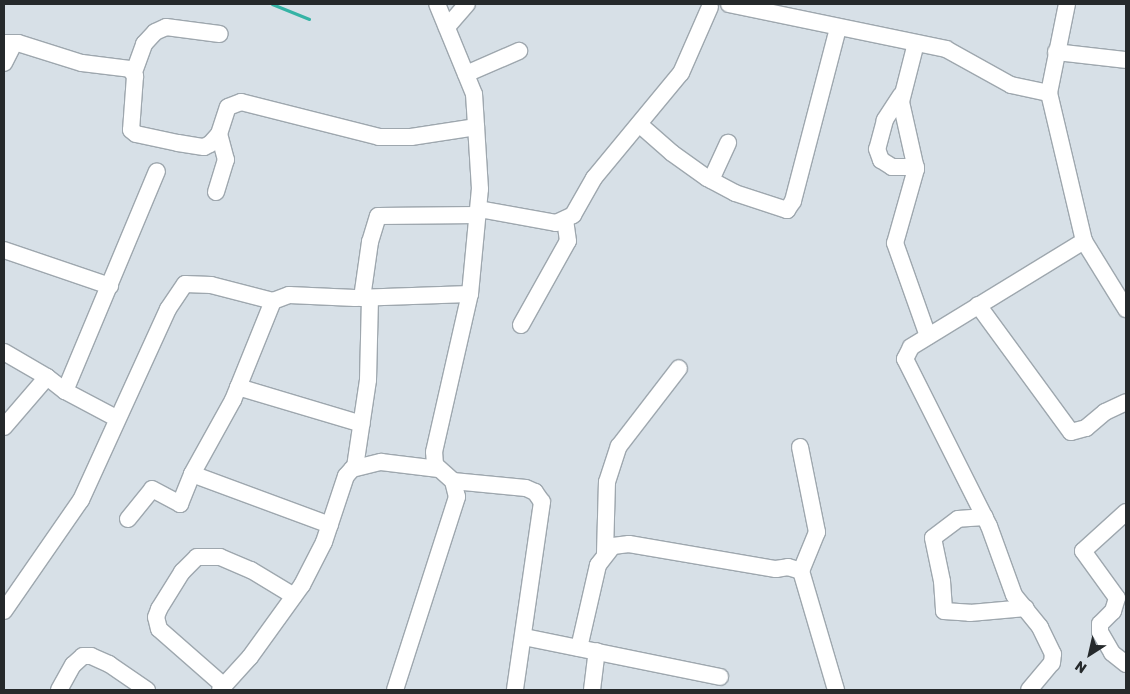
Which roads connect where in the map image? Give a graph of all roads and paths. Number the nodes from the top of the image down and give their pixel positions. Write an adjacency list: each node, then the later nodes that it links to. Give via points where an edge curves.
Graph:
1 (437, 4): 6 (street)
2 (467, 4): 6 (street)
3 (729, 4): 7 (street)
4 (1068, 4): 12 (street)
5 (709, 5): 19 (street, via 681,73)
6 (447, 28): 16 (street)
7 (838, 28): 10 (street); 25 (street, via 790,207 780,211)
8 (220, 34): 15 (street, via 166,27 155,32 144,44)
9 (9, 43): 14 (street); 15 (street, via 82,63)
10 (916, 43): 17 (street, via 962,55 1011,85); 18 (street)
11 (519, 51): 16 (street)
12 (1056, 52): 13 (street); 17 (street)
13 (1126, 60)
14 (4, 63)
15 (134, 72): 21 (street, via 129,125 136,134 204,146)
16 (466, 74): 20 (street, via 474,94)
17 (1049, 93): 29 (street)
18 (901, 95): 23 (street); 23 (street, via 884,120 877,149 881,160 892,167)
19 (640, 124): 25 (street, via 672,153); 28 (street, via 594,178 573,215)
20 (476, 127): 21 (street, via 411,137 379,137 241,102 228,107); 27 (street)
21 (219, 134): 26 (street, via 226,160)
22 (728, 143): 25 (street)
23 (916, 167): 38 (street, via 895,243)
24 (157, 171): 31 (street)
25 (711, 180)
26 (216, 192)
27 (479, 212): 28 (street, via 556,223); 32 (street); 33 (street, via 378,216 372,235)
28 (565, 220): 37 (street, via 568,241)
29 (1084, 241): 35 (street); 36 (street)
30 (4, 250): 31 (street)
31 (110, 286): 43 (street)
32 (470, 294): 33 (street); 50 (street, via 434,452 433,462)
33 (366, 298): 34 (street, via 289,295); 46 (street, via 369,365)
34 (273, 301): 42 (street); 45 (street, via 189,281 168,309)
35 (978, 304): 38 (street); 44 (street, via 1071,432 1086,428 1105,412)
36 (1126, 308)
37 (520, 325)
38 (928, 336): 54 (street, via 906,353 908,368)
39 (4, 352): 41 (street)
40 (679, 368): 57 (street, via 619,446 607,482)
41 (47, 376): 43 (street); 47 (street)
42 (238, 387): 46 (street); 51 (street)
43 (65, 391): 45 (street)
44 (1126, 402)
45 (116, 418): 61 (street, via 81,500)
46 (362, 424): 49 (street)
47 (4, 427)
48 (800, 447): 58 (street, via 817,532)
49 (355, 467): 50 (street, via 381,462); 56 (street, via 346,476)
50 (439, 469): 52 (street)
51 (192, 474): 55 (street, via 180,504 152,489); 56 (street)
52 (453, 481): 62 (street, via 526,488 535,492 542,502); 70 (street, via 457,497)
53 (1126, 512): 65 (street, via 1083,550 1118,598 1113,611 1100,624 1100,632 1112,653)
54 (984, 517): 60 (street, via 1014,595); 60 (street, via 958,519 933,538 944,611 970,613)
55 (128, 519)
56 (330, 525): 59 (street)
57 (605, 553): 58 (street, via 614,546 629,544); 63 (street, via 598,565)
58 (801, 571): 73 (street)
59 (294, 596): 67 (street, via 250,657); 67 (street, via 251,570 220,557 197,556 182,572 158,609 156,616 160,629)
60 (1026, 608): 74 (street, via 1053,654 1052,663)
61 (4, 611)
62 (524, 637): 63 (street); 71 (street)
63 (580, 648): 64 (street)
64 (597, 651): 66 (street); 72 (street)
65 (1126, 664)
66 (714, 681)
67 (222, 688)
68 (59, 690): 69 (street, via 73,665 84,656 91,656 109,664)
69 (146, 690)
70 (395, 690)
71 (515, 690)
72 (592, 690)
73 (836, 690)
74 (1029, 690)

